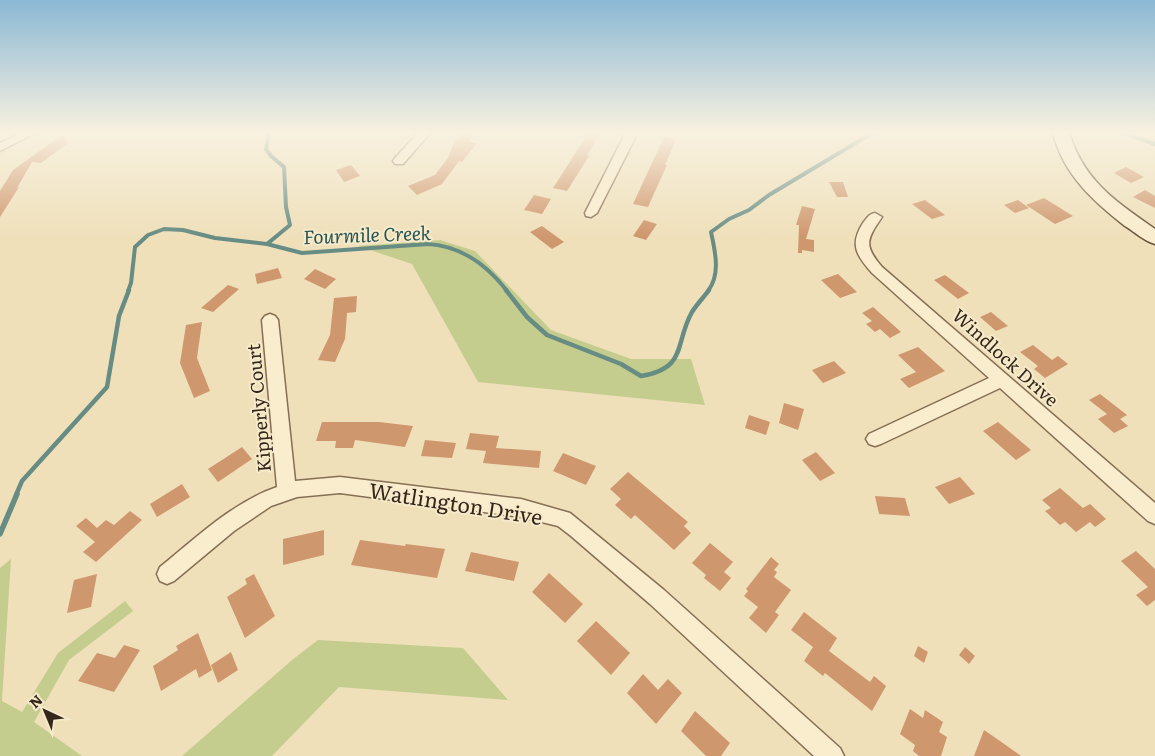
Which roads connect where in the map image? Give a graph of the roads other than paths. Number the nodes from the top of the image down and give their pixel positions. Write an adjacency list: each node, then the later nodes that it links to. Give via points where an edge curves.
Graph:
1 (614, 167): 3 (street)
2 (1076, 167): 5 (main road, via 1093,189)
3 (591, 213)
4 (875, 217): 7 (street, Windlock Drive, via 862,238 862,252 867,259)
5 (1155, 238)
6 (270, 320): 9 (street, Kipperly Court)
7 (1002, 380): 8 (street); 10 (street, Windlock Drive)
8 (875, 439)
9 (287, 492): 11 (street, Watlington Drive, via 265,500 227,525); 12 (street, Watlington Drive, via 340,485 521,508 563,519 657,597)
10 (1155, 515)
11 (167, 574)
12 (832, 756)

